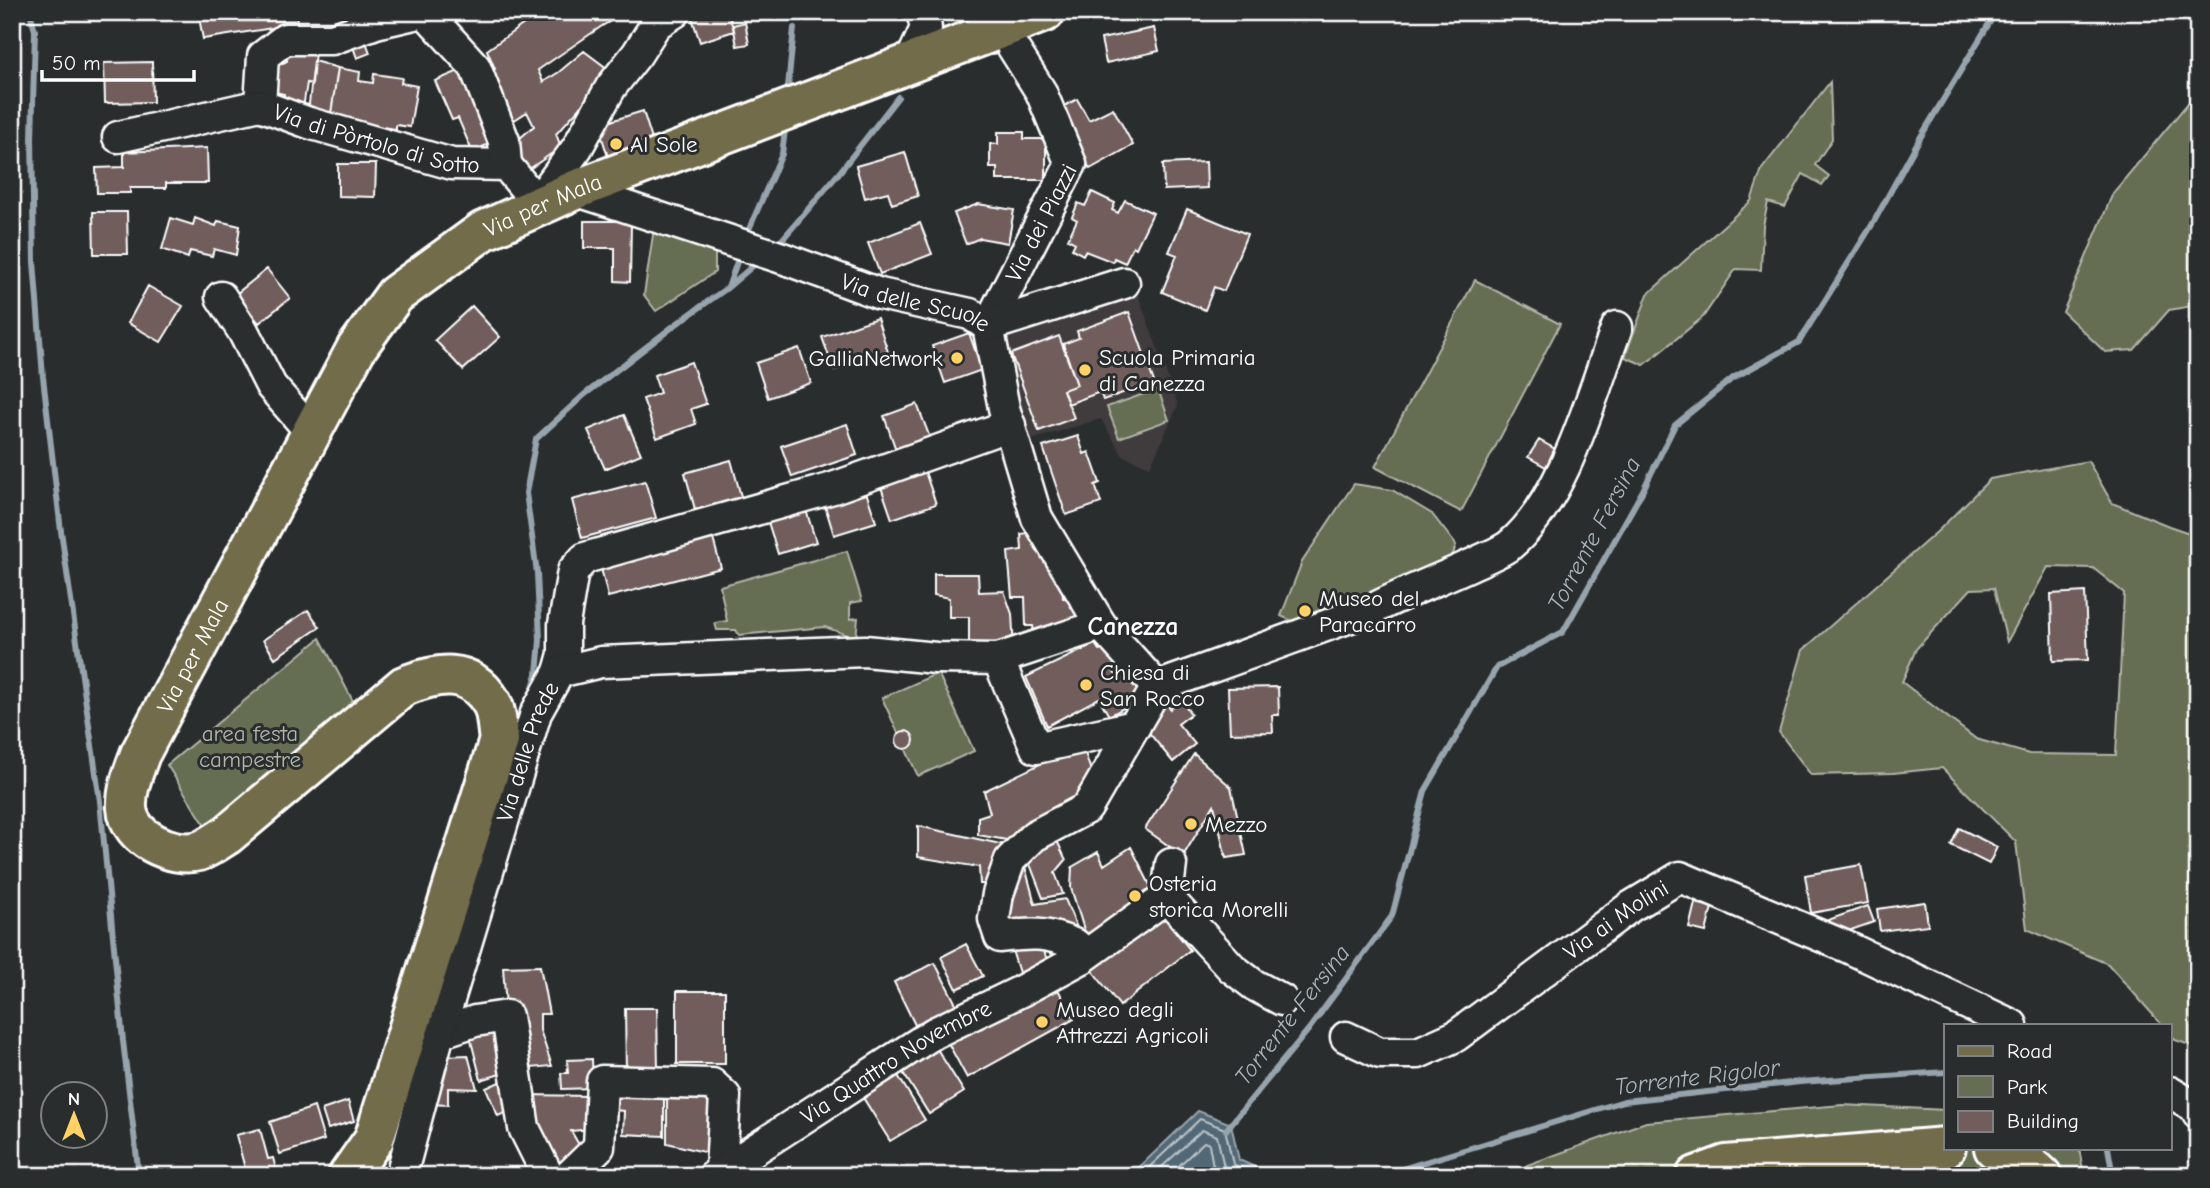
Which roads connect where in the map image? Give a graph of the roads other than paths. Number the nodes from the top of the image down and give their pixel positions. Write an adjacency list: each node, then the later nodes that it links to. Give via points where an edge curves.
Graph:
1 (424, 12): 7 (street, Via di Pòrtolo di Sotto, via 332,39 285,39 263,56); 9 (street, Via di Pòrtolo di Sotto, via 475,67 504,141)
2 (675, 12): 11 (street, via 656,24)
3 (1045, 12): 6 (main road, Via per Mala)
4 (929, 18): 6 (street)
5 (1012, 46): 14 (street, Via dei Piazzi, via 1041,92 1071,164)
6 (909, 65): 10 (main road, Via per Mala)
7 (260, 105): 8 (street); 9 (street, Via di Pòrtolo di Sotto, via 452,164)
8 (118, 137)
9 (506, 165): 11 (street, Via di Pòrtolo di Sotto, via 525,188)
10 (575, 190): 11 (main road, Via per Mala); 14 (street, Via delle Scuole, via 880,294 970,314)
11 (533, 208): 17 (main road, Via per Mala, via 483,231 395,295 356,349)
12 (1124, 283): 14 (street)
13 (221, 298): 17 (street, via 271,386)
14 (988, 326): 16 (street, Via delle Scuole)
15 (1617, 327): 21 (street, via 1561,478 1508,546 1375,608)
16 (1010, 425): 18 (street, Via delle Scuole, via 1037,518); 20 (street, via 832,488 585,558 573,571)
17 (310, 430): 35 (main road, Via per Mala, via 139,754 127,810 138,831 153,844 176,853 200,851 227,835 404,686 431,675 457,676 476,685 492,704 499,740 374,1139)
18 (1101, 625): 19 (street); 21 (street, Via delle Scuole)
19 (998, 659): 20 (street, Via delle Prede, via 852,652 601,662); 22 (street, via 1036,748)
20 (559, 672): 28 (street, Via delle Prede, via 536,713)
21 (1157, 687): 22 (street)
22 (1135, 726): 25 (street, via 1087,808 1034,836 1010,860 998,894 994,919 1000,937 1051,936 1076,945)
23 (1171, 864): 24 (street)
24 (1167, 897): 25 (street, Via Quattro Novembre); 26 (street, via 1232,968)
25 (1082, 958): 34 (street, Via Quattro Novembre, via 934,1033)
26 (1282, 1000)
27 (2010, 1024): 29 (street, Via ai Molini, via 1847,947 1680,877 1630,908 1456,1036 1418,1053 1380,1053)
28 (439, 1034): 36 (street, Via delle Prede); 37 (street, via 507,1016 524,1128)
29 (1346, 1037)
30 (2172, 1093): 31 (street)
31 (2198, 1113)
32 (1944, 1147): 39 (main road, via 1726,1165)
33 (2001, 1150): 40 (main road, via 2014,1154)
34 (718, 1173): 38 (street, via 725,1096 712,1084 602,1081 599,1147)
35 (348, 1176)
36 (401, 1176)
37 (548, 1176)
38 (569, 1176)
39 (1696, 1176)
40 (2042, 1176)

